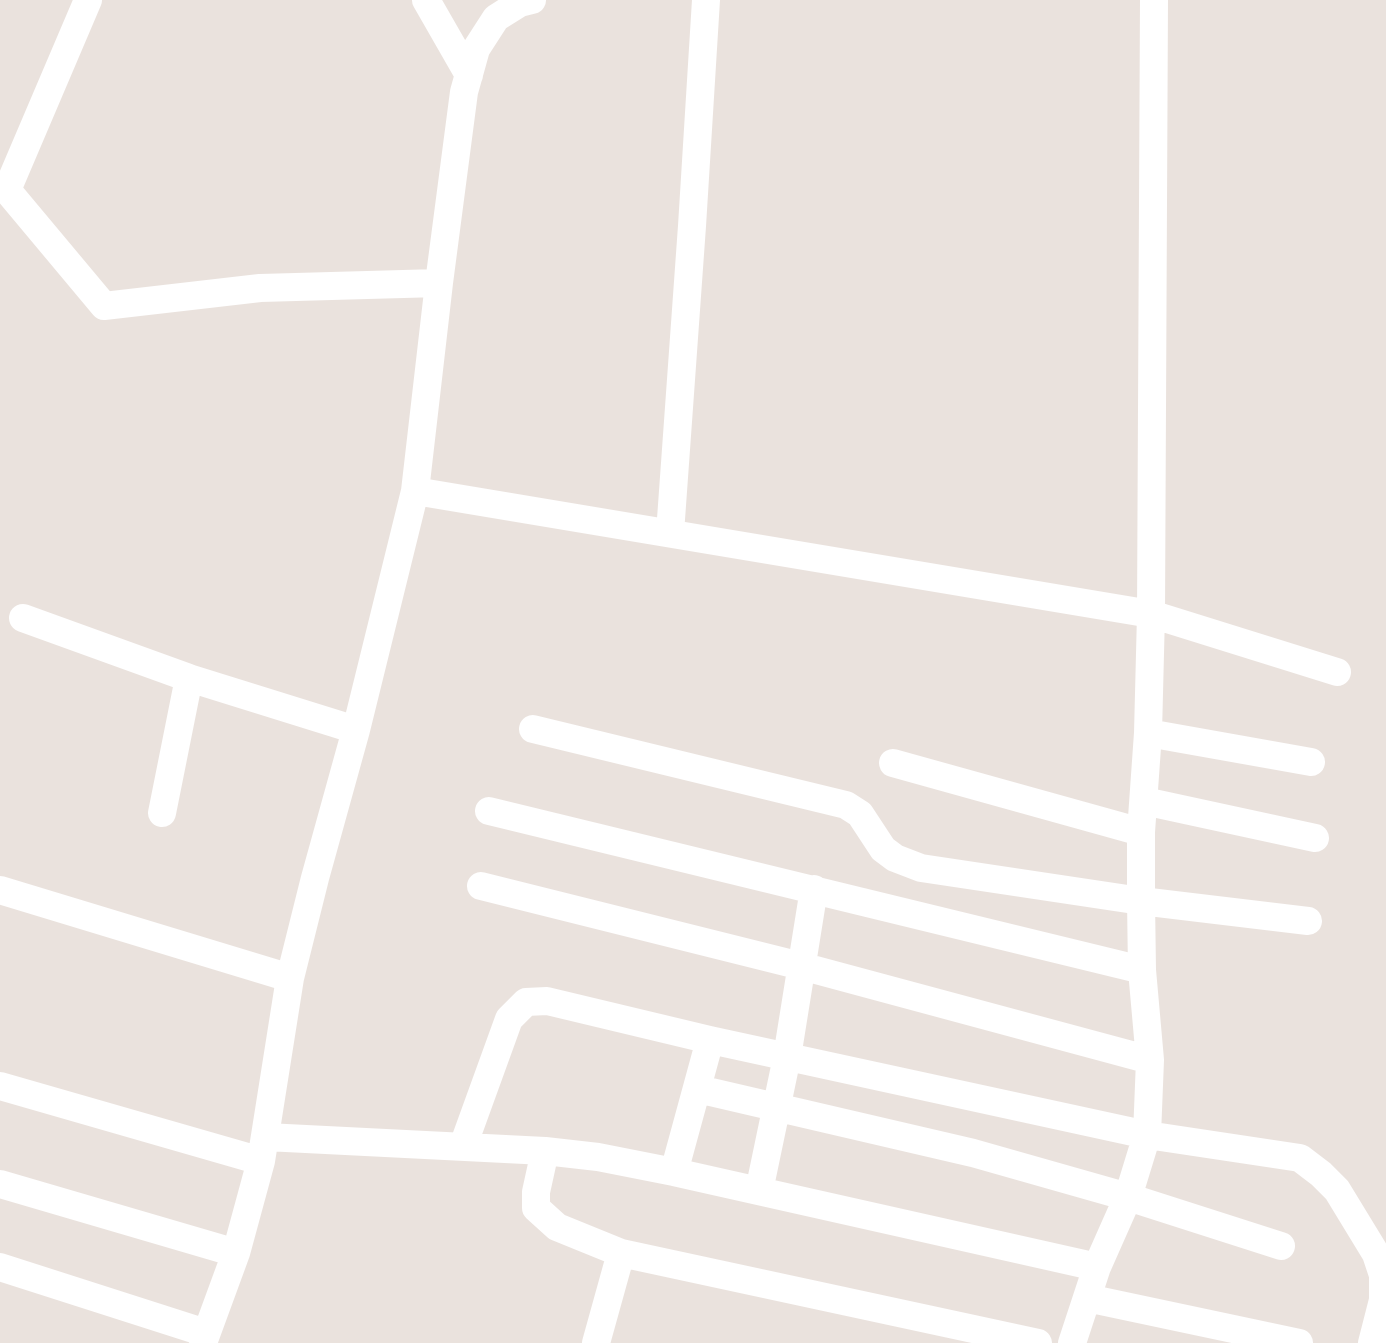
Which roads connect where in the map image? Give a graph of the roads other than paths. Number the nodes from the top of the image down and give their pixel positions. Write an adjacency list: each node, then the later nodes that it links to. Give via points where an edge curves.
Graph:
1 (88, 0): 8 (street)
2 (426, 0): 7 (street)
3 (532, 0): 6 (street)
4 (706, 0): 11 (street)
5 (1154, 0): 12 (street)
6 (493, 9): 7 (street)
7 (469, 75): 9 (street, via 464,92)
8 (3, 189): 9 (street, via 104,306 260,288)
9 (439, 283): 10 (street)
10 (415, 491): 11 (street); 17 (street)
11 (670, 533): 12 (street)
12 (1150, 614): 14 (street); 18 (street)
13 (23, 618): 15 (street)
14 (1337, 672)
15 (189, 678): 17 (street); 23 (street)
16 (533, 728): 29 (street, via 846,805 860,814 883,849 895,858 921,868)
17 (356, 730): 33 (street)
18 (1148, 732): 19 (street); 21 (street)
19 (1311, 762)
20 (893, 763): 24 (street)
21 (1144, 801): 24 (street); 25 (street)
22 (489, 811): 28 (street)
23 (162, 813)
24 (1141, 832): 29 (street)
25 (1315, 838)
26 (481, 886): 31 (street)
27 (0, 890): 33 (street)
28 (814, 890): 31 (street); 32 (street)
29 (1140, 901): 30 (street); 32 (street)
30 (1308, 921)
31 (801, 966): 35 (street); 36 (street)
32 (1142, 970): 36 (street)
33 (290, 978): 42 (street)
34 (710, 1040): 35 (street); 38 (street); 41 (street, via 547,1001 526,1002 509,1018)
35 (787, 1057): 39 (street); 40 (street)
36 (1150, 1060): 40 (street)
37 (0, 1086): 42 (street)
38 (698, 1089): 39 (street); 44 (street)
39 (777, 1108): 46 (street); 47 (street, via 972,1153)
40 (1147, 1135): 47 (street); 59 (street, via 1300,1158 1321,1174 1338,1190 1376,1254 1383,1275 1383,1300)
41 (462, 1146): 42 (street); 43 (street)
42 (263, 1149): 49 (street)
43 (545, 1151): 44 (street, via 598,1157); 50 (street, via 536,1208 557,1227)
44 (674, 1172): 46 (street)
45 (0, 1184): 49 (street)
46 (759, 1191): 52 (street)
47 (1128, 1197): 48 (street); 52 (street)
48 (1281, 1246)
49 (236, 1253): 54 (street)
50 (621, 1253): 55 (street); 56 (street)
51 (0, 1267): 54 (street)
52 (1097, 1267): 53 (street)
53 (1087, 1298): 57 (street); 58 (street)
54 (204, 1338)
55 (604, 1341)
56 (1038, 1343)
57 (1072, 1343)
58 (1299, 1343)
59 (1372, 1343)

